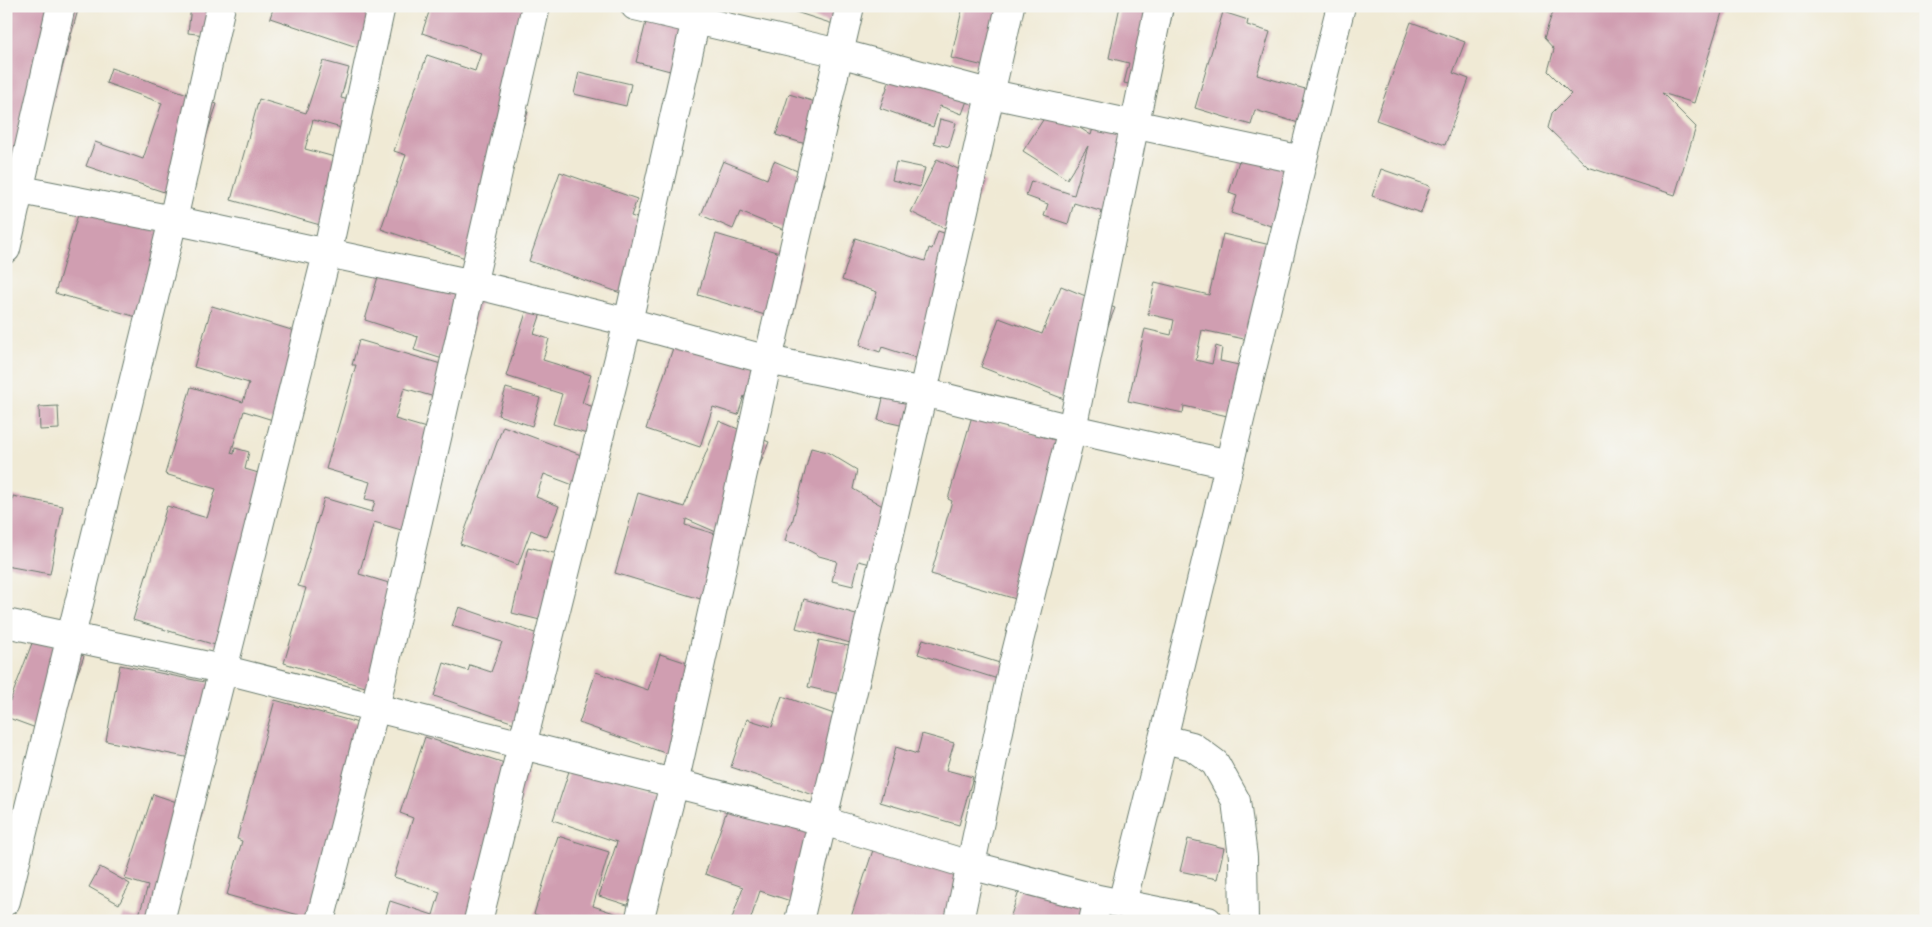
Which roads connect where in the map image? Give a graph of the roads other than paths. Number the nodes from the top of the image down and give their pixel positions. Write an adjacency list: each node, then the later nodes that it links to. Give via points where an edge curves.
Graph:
1 (61, 6): 15 (street)
2 (221, 6): 16 (street)
3 (381, 6): 18 (street)
4 (536, 6): 19 (street)
5 (636, 6): 10 (street)
6 (850, 6): 11 (street)
7 (1010, 6): 12 (street)
8 (1159, 6): 13 (street)
9 (1341, 6): 14 (street)
10 (697, 13): 11 (street); 20 (street)
11 (840, 53): 12 (street); 21 (street)
12 (992, 94): 13 (street); 22 (street)
13 (1136, 124): 14 (street); 23 (street)
14 (1302, 160): 24 (street)
15 (13, 189): 16 (street); 17 (street)
16 (173, 220): 18 (street); 26 (street)
17 (6, 249)
18 (327, 254): 19 (street); 27 (street)
19 (473, 284): 20 (street); 28 (street)
20 (628, 322): 21 (street); 30 (street)
21 (768, 360): 22 (street); 31 (street)
22 (923, 392): 23 (street); 32 (street)
23 (1072, 429): 24 (street); 33 (street, via 1012,669)
24 (1229, 464): 29 (street)
25 (6, 623): 26 (street)
26 (72, 638): 27 (street); 34 (street)
27 (222, 669): 28 (street); 36 (street)
28 (375, 708): 30 (street); 37 (street)
29 (1164, 739): 35 (street); 43 (street, via 1192,746 1216,764 1236,801 1243,857)
30 (523, 744): 31 (street); 38 (street)
31 (674, 784): 32 (street); 39 (street)
32 (823, 821): 33 (street); 40 (street)
33 (970, 865): 35 (street); 41 (street)
34 (6, 901)
35 (1104, 908): 42 (street)
36 (160, 921)
37 (320, 921)
38 (478, 921)
39 (639, 921)
40 (799, 921)
41 (960, 921)
42 (1208, 921)
43 (1244, 921)

